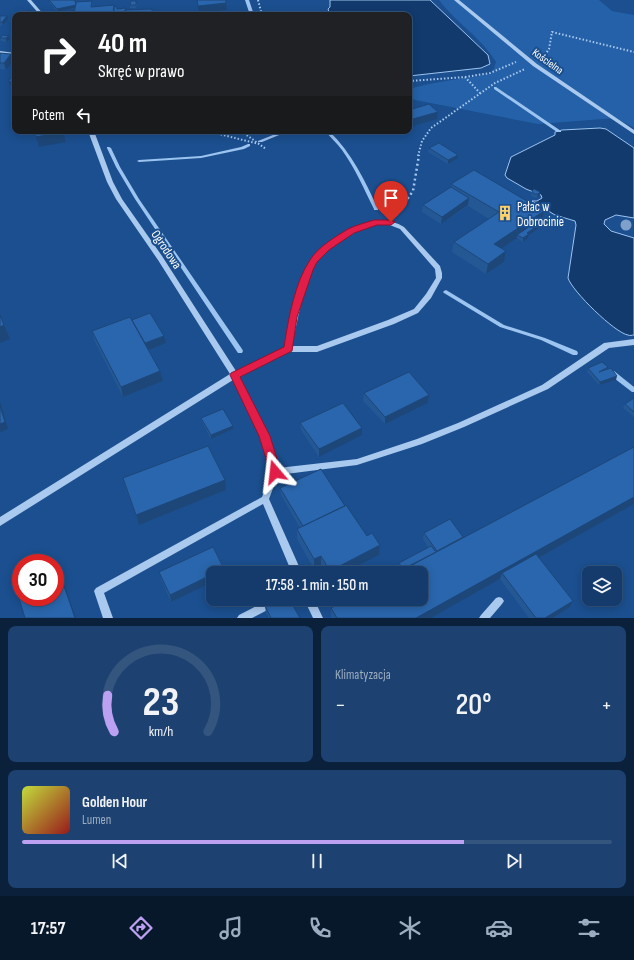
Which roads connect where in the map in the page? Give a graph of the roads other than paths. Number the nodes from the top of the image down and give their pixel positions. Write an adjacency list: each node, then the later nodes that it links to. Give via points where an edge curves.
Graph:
1 (29, 0): 3 (street)
2 (456, 0): 6 (street, Kościelna, via 535,65)
3 (39, 12)
4 (0, 52): 5 (street)
5 (12, 54)
6 (634, 132)
7 (92, 134): 10 (street, Ogrodowa, via 119,199 160,258)
8 (634, 342): 11 (street, via 607,345 545,387 419,442 357,462)
9 (288, 349): 9 (street, via 293,317 308,270 326,248 352,231 377,222 391,222 402,228 438,268 439,278 429,296 416,310 392,322 317,349); 10 (street)
10 (234, 375): 11 (street, Ogrodowa, via 264,436); 13 (street)
11 (275, 472): 12 (street)
12 (265, 499): 14 (street); 18 (street, via 99,591)
13 (0, 522)
14 (294, 566)
15 (499, 601): 21 (street)
16 (266, 606): 19 (street)
17 (312, 606): 20 (street)
18 (108, 618)
19 (242, 618)
20 (318, 618)
21 (484, 618)

